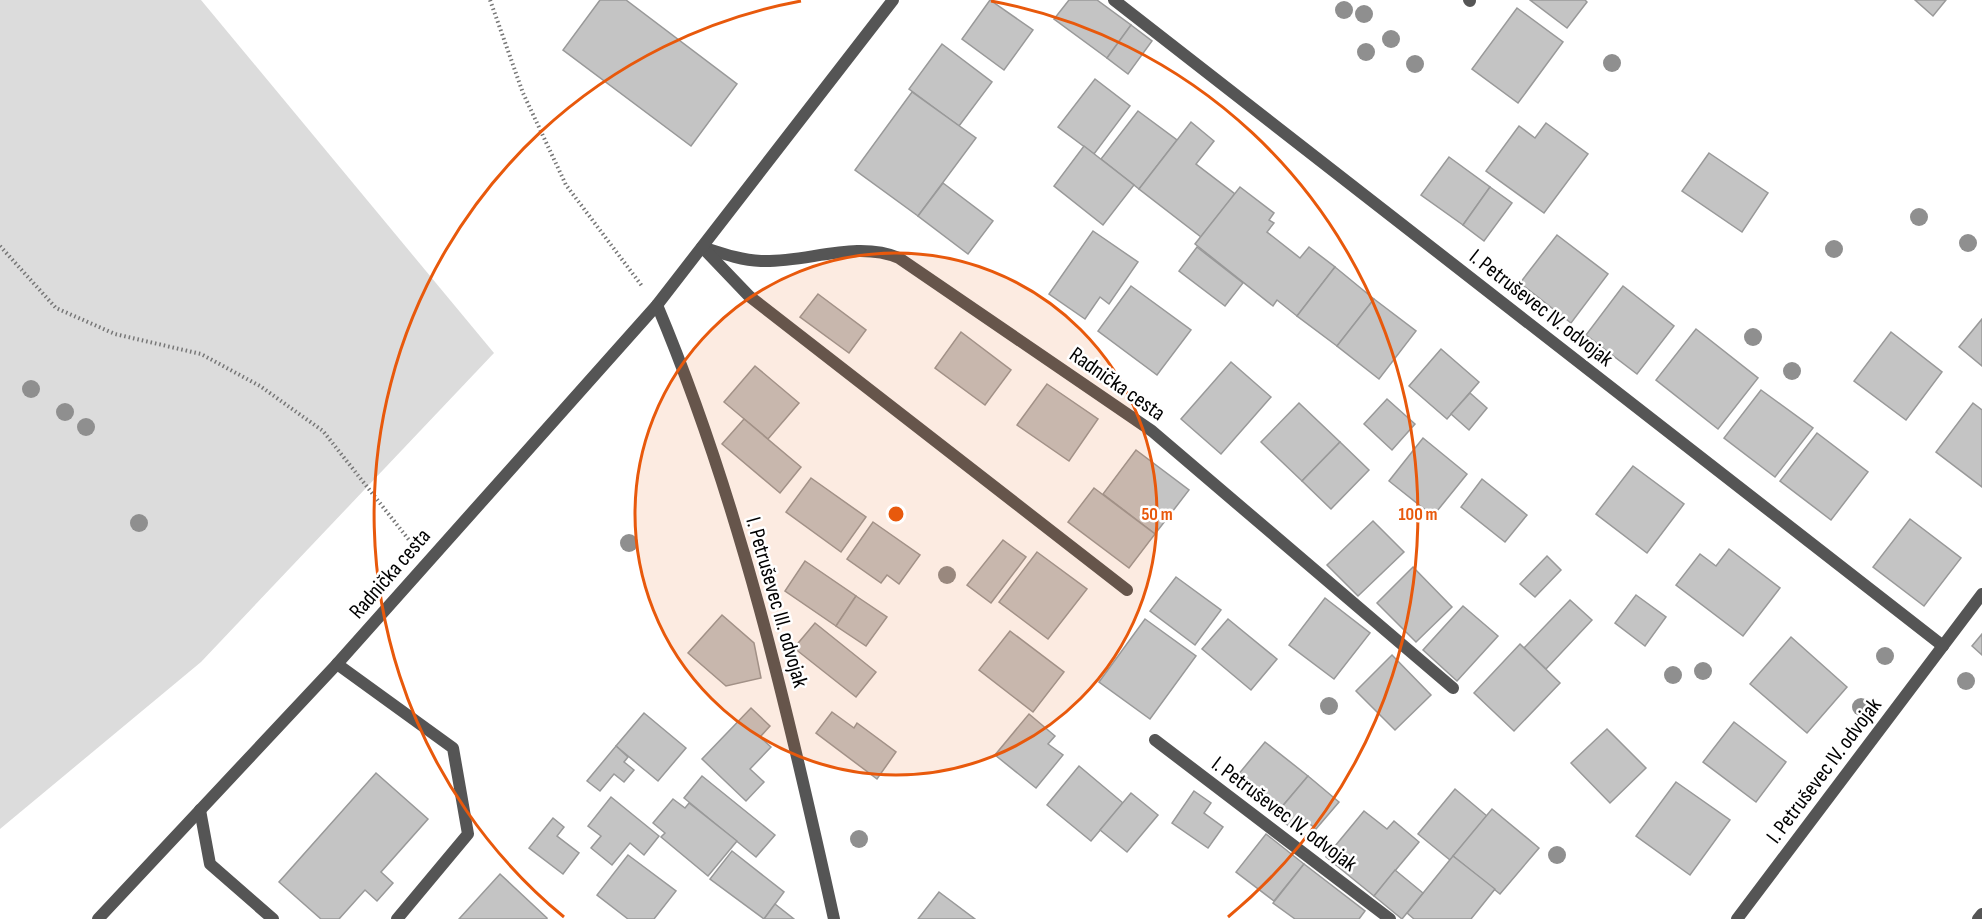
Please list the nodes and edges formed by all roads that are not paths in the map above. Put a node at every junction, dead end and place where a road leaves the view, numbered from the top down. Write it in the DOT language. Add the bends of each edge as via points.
graph roads {
  1 [pos="893,0"];
  2 [pos="1114,0"];
  3 [pos="702,247"];
  4 [pos="657,305"];
  5 [pos="1127,590"];
  6 [pos="1982,594"];
  7 [pos="1943,646"];
  8 [pos="337,664"];
  9 [pos="1453,688"];
  10 [pos="1155,740"];
  11 [pos="200,810"];
  12 [pos="1982,914"];
  13 [pos="98,919"];
  14 [pos="273,919"];
  15 [pos="397,919"];
  16 [pos="834,919"];
  17 [pos="1390,919"];
  18 [pos="1737,919"];
  19 [pos="1978,919"];
  1 -- 3 [label="street, Radnička cesta"];
  2 -- 7 [label="street, I. Petruševec IV. odvojak"];
  3 -- 4 [label="street, Radnička cesta"];
  3 -- 5 [label="street" via="749,296"];
  3 -- 9 [label="street, Radnička cesta" via="761,261 862,251 884,252 899,258 1152,431"];
  4 -- 8 [label="street, Radnička cesta"];
  4 -- 16 [label="street, I. Petruševec III. odvojak" via="700,412 783,692"];
  6 -- 7 [label="street, I. Petruševec IV. odvojak"];
  7 -- 18 [label="street, I. Petruševec IV. odvojak"];
  8 -- 11 [label="street, Radnička cesta"];
  8 -- 15 [label="street" via="453,748 468,834"];
  10 -- 17 [label="street, I. Petruševec IV. odvojak"];
  11 -- 13 [label="street, Radnička cesta"];
  11 -- 14 [label="street" via="210,864"];
  12 -- 19 [label="street"];
}
